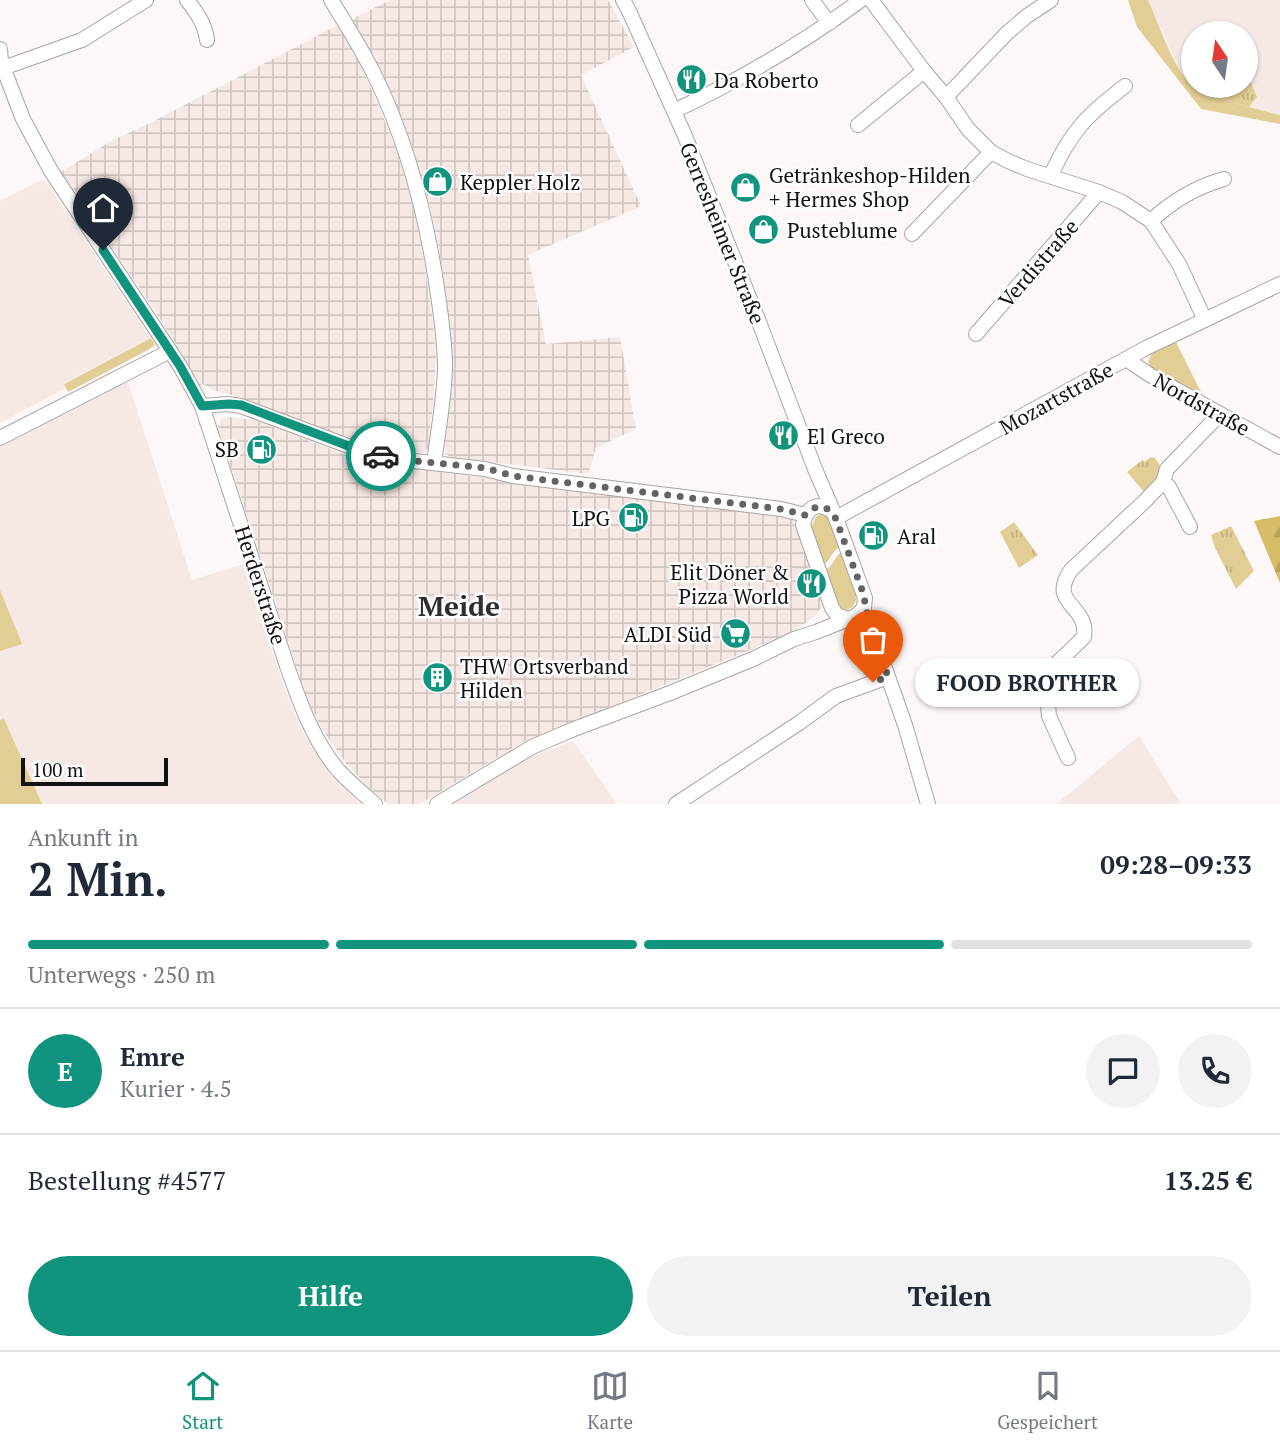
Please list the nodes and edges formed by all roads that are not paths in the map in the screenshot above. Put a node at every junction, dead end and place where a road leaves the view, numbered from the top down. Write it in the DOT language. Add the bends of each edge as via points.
graph roads {
  1 [pos="146,0"];
  2 [pos="187,0"];
  3 [pos="331,0"];
  4 [pos="622,0"];
  5 [pos="812,0"];
  6 [pos="861,0"];
  7 [pos="871,0"];
  8 [pos="1051,0"];
  9 [pos="829,23"];
  10 [pos="207,40"];
  11 [pos="0,49"];
  12 [pos="1,64"];
  13 [pos="924,71"];
  14 [pos="1125,86"];
  15 [pos="946,97"];
  16 [pos="674,111"];
  17 [pos="858,125"];
  18 [pos="991,152"];
  19 [pos="1051,175"];
  20 [pos="1224,180"];
  21 [pos="1099,192"];
  22 [pos="1151,221"];
  23 [pos="912,234"];
  24 [pos="1280,284"];
  25 [pos="1205,320"];
  26 [pos="976,334"];
  27 [pos="170,351"];
  28 [pos="1126,359"];
  29 [pos="202,406"];
  30 [pos="1220,414"];
  31 [pos="0,438"];
  32 [pos="1280,447"];
  33 [pos="434,463"];
  34 [pos="815,469"];
  35 [pos="1163,482"];
  36 [pos="810,511"];
  37 [pos="834,515"];
  38 [pos="1190,527"];
  39 [pos="832,608"];
  40 [pos="856,614"];
  41 [pos="794,639"];
  42 [pos="886,673"];
  43 [pos="1068,758"];
  44 [pos="375,804"];
  45 [pos="437,804"];
  46 [pos="676,804"];
  47 [pos="928,804"];
  1 -- 12 [label="street" via="82,40"];
  2 -- 10 [label="street" via="206,28"];
  3 -- 33 [label="street" via="388,107 428,234 444,339"];
  4 -- 16 [label="street, Gerresheimer Straße"];
  5 -- 9 [label="street"];
  6 -- 9 [label="street"];
  7 -- 13 [label="street"];
  8 -- 15 [label="street" via="1007,33"];
  9 -- 16 [label="street" via="745,75"];
  11 -- 12 [label="street, Herderstraße"];
  12 -- 27 [label="street, Herderstraße" via="51,171"];
  13 -- 15 [label="street"];
  13 -- 17 [label="street"];
  14 -- 19 [label="street" via="1086,118"];
  15 -- 18 [label="street"];
  16 -- 34 [label="street, Gerresheimer Straße"];
  18 -- 19 [label="street"];
  18 -- 23 [label="street"];
  19 -- 21 [label="street"];
  20 -- 22 [label="street" via="1178,198"];
  21 -- 22 [label="street"];
  21 -- 26 [label="street, Verdistraße"];
  22 -- 25 [label="street" via="1179,264"];
  24 -- 25 [label="street, Mozartstraße"];
  25 -- 28 [label="street, Mozartstraße"];
  27 -- 29 [label="street, Herderstraße"];
  27 -- 31 [label="street"];
  28 -- 30 [label="street, Nordstraße"];
  28 -- 37 [label="street, Mozartstraße"];
  29 -- 33 [label="street" via="241,405 387,458"];
  29 -- 44 [label="street, Herderstraße" via="301,706 339,771"];
  30 -- 32 [label="street, Nordstraße"];
  30 -- 35 [label="street" via="1167,469"];
  33 -- 36 [label="street"];
  34 -- 36 [label="street, Gerresheimer Straße"];
  34 -- 37 [label="street, Gerresheimer Straße"];
  35 -- 38 [label="street"];
  35 -- 43 [label="street" via="1063,581 1067,600 1082,618 1084,637 1048,673 1045,683 1048,716"];
  36 -- 37 [label="street" via="821,506"];
  36 -- 39 [label="street, Gerresheimer Straße" via="803,525"];
  37 -- 40 [label="street, Gerresheimer Straße" via="865,598"];
  39 -- 40 [label="street" via="837,615"];
  39 -- 41 [label="street"];
  40 -- 41 [label="street"];
  40 -- 42 [label="street, Gerresheimer Straße" via="873,622"];
  41 -- 45 [label="street" via="532,747"];
  42 -- 46 [label="street" via="836,696"];
  42 -- 47 [label="street, Gerresheimer Straße"];
}
